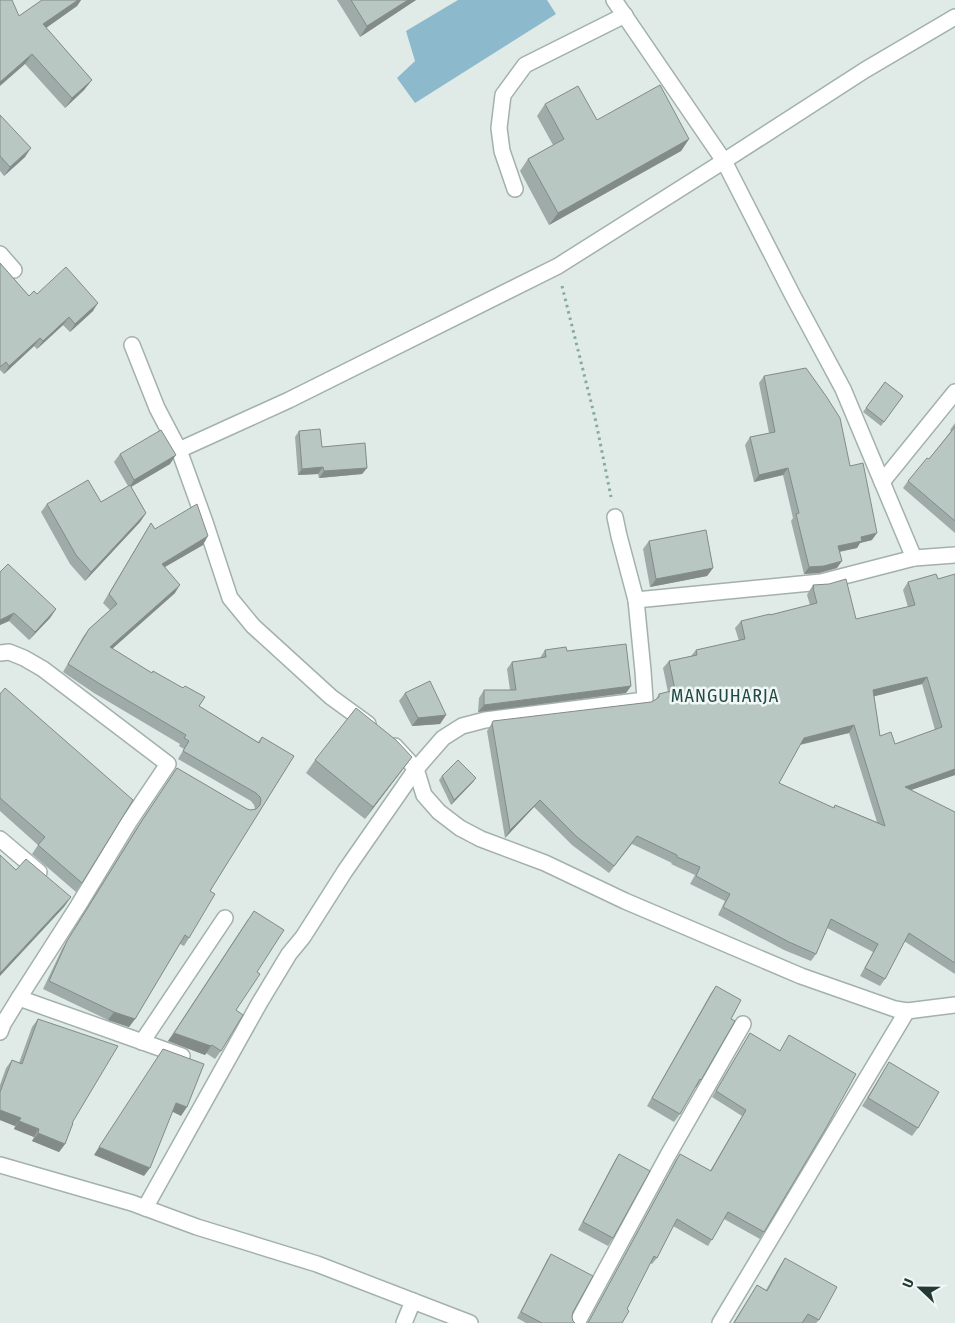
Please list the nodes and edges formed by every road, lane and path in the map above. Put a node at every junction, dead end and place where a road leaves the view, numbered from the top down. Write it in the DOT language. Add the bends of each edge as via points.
graph roads {
  1 [pos="614,0"];
  2 [pos="625,15"];
  3 [pos="955,17"];
  4 [pos="724,161"];
  5 [pos="515,189"];
  6 [pos="0,254"];
  7 [pos="558,266"];
  8 [pos="14,270"];
  9 [pos="132,345"];
  10 [pos="955,392"];
  11 [pos="179,450"];
  12 [pos="882,482"];
  13 [pos="615,517"];
  14 [pos="955,555"];
  15 [pos="914,558"];
  16 [pos="636,600"];
  17 [pos="0,653"];
  18 [pos="168,764"];
  19 [pos="416,769"];
  20 [pos="184,773"];
  21 [pos="0,839"];
  22 [pos="48,880"];
  23 [pos="225,918"];
  24 [pos="19,998"];
  25 [pos="955,1005"];
  26 [pos="907,1012"];
  27 [pos="743,1024"];
  28 [pos="1,1026"];
  29 [pos="142,1042"];
  30 [pos="193,1060"];
  31 [pos="0,1165"];
  32 [pos="145,1208"];
  33 [pos="413,1301"];
  34 [pos="404,1323"];
  35 [pos="470,1323"];
  36 [pos="577,1323"];
  37 [pos="720,1323"];
  1 -- 2 [label="street"];
  2 -- 4 [label="street"];
  2 -- 5 [label="street" via="525,65 503,95 499,128 502,152"];
  3 -- 4 [label="street" via="865,70"];
  4 -- 7 [label="street"];
  4 -- 12 [label="street" via="843,389"];
  6 -- 8 [label="street"];
  7 -- 11 [label="street" via="288,400"];
  7 -- 13 [label="path" via="596,422"];
  9 -- 11 [label="street" via="157,408"];
  10 -- 12 [label="street"];
  11 -- 19 [label="street" via="230,598 253,626 324,690 384,736"];
  12 -- 15 [label="street"];
  13 -- 16 [label="street"];
  14 -- 15 [label="street"];
  15 -- 16 [label="street" via="821,582"];
  16 -- 19 [label="street" via="645,700 485,720 462,726 443,738"];
  17 -- 18 [label="street" via="8,652 43,669"];
  18 -- 20 [label="street"];
  18 -- 24 [label="street" via="74,903"];
  19 -- 26 [label="street" via="424,795 439,812 480,839 545,863 801,976"];
  19 -- 32 [label="street" via="289,954"];
  21 -- 22 [label="street"];
  23 -- 29 [label="street"];
  24 -- 28 [label="street"];
  24 -- 29 [label="street"];
  25 -- 26 [label="street"];
  26 -- 37 [label="street"];
  27 -- 36 [label="street"];
  29 -- 30 [label="street"];
  31 -- 32 [label="street"];
  32 -- 33 [label="street" via="317,1264"];
  33 -- 34 [label="street"];
  33 -- 35 [label="street"];
}
